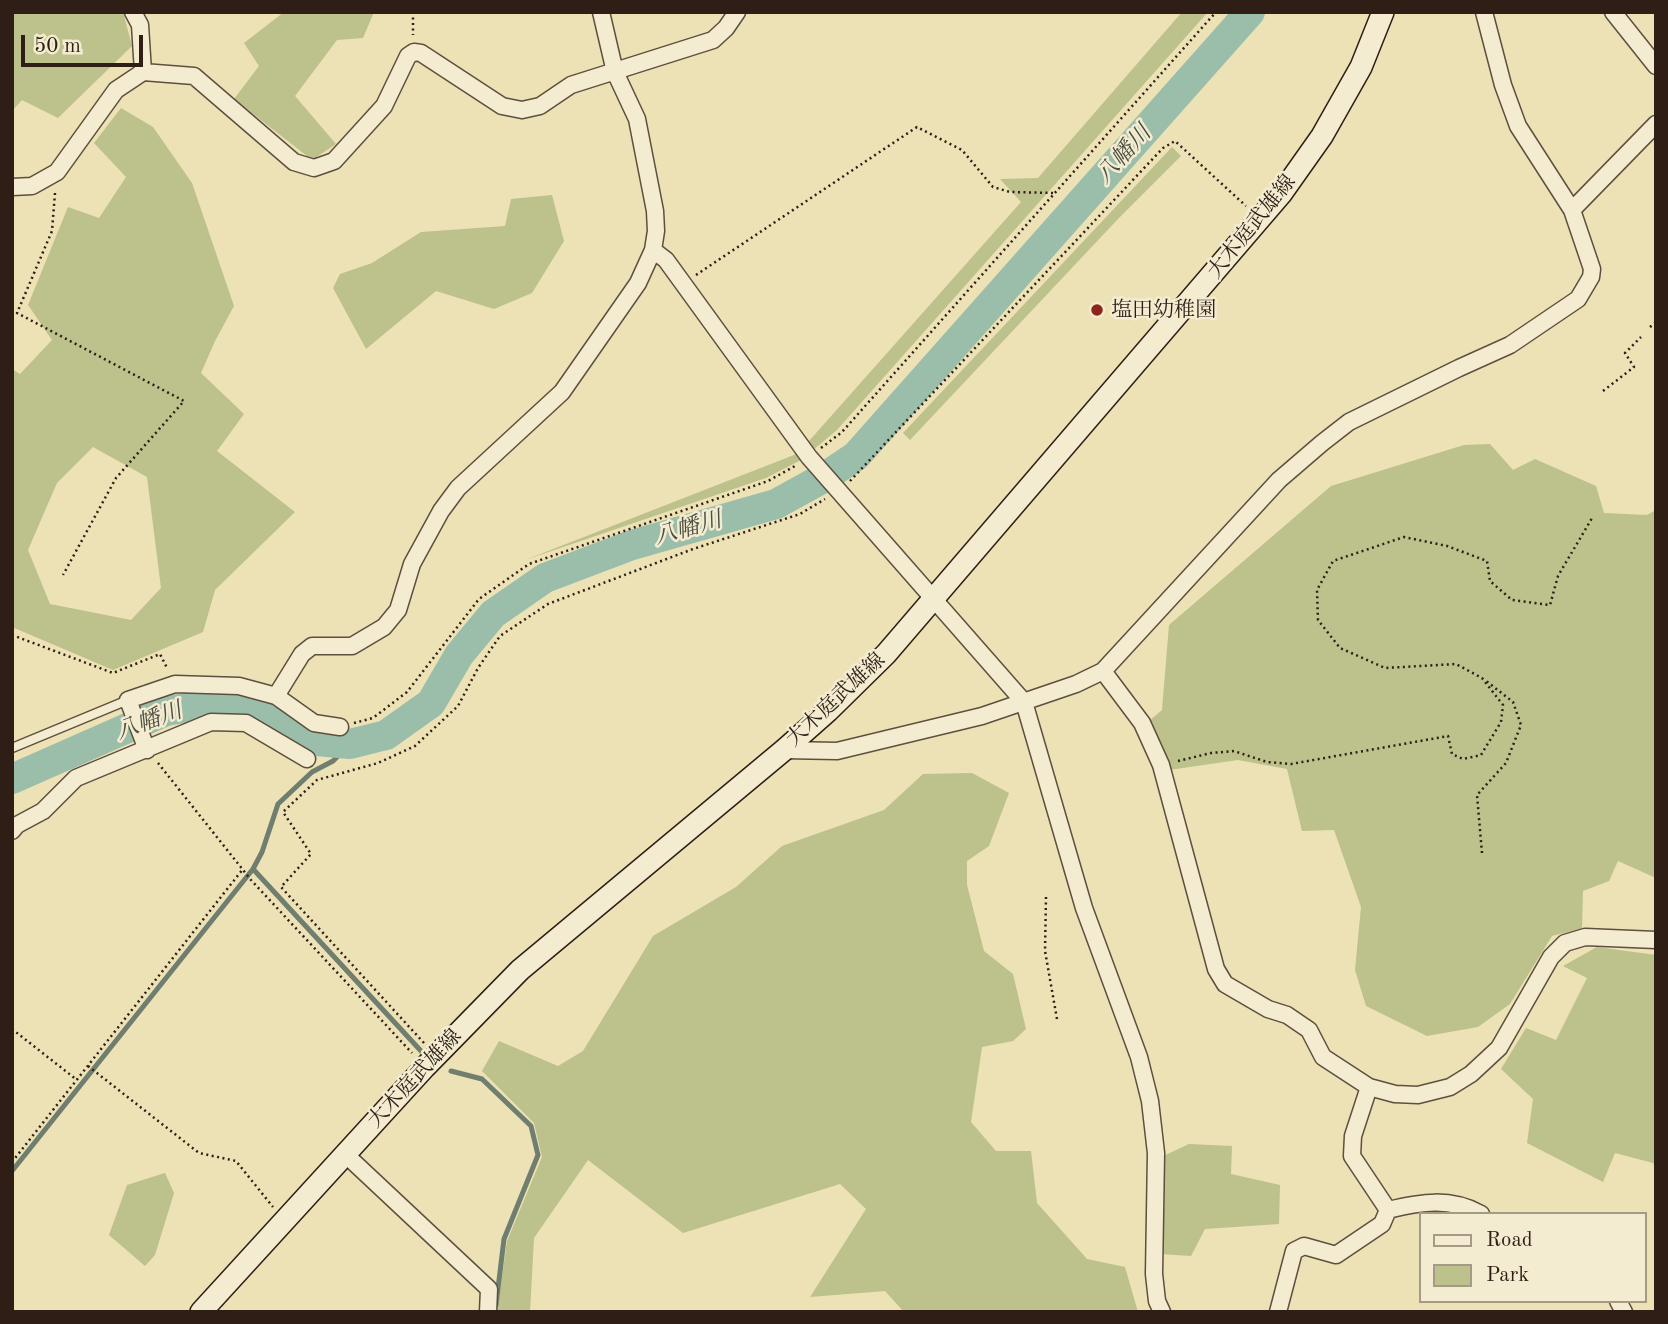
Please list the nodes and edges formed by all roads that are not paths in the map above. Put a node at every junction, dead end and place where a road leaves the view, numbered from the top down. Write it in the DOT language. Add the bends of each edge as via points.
graph roads {
  1 [pos="133,12"];
  2 [pos="601,12"];
  3 [pos="737,12"];
  4 [pos="1383,12"];
  5 [pos="1484,12"];
  6 [pos="1613,12"];
  7 [pos="1656,66"];
  8 [pos="143,72"];
  9 [pos="615,72"];
  10 [pos="1656,124"];
  11 [pos="12,187"];
  12 [pos="1572,209"];
  13 [pos="653,250"];
  14 [pos="932,599"];
  15 [pos="1103,671"];
  16 [pos="276,696"];
  17 [pos="128,700"];
  18 [pos="1024,702"];
  19 [pos="340,727"];
  20 [pos="12,748"];
  21 [pos="147,750"];
  22 [pos="784,750"];
  23 [pos="307,759"];
  24 [pos="14,827"];
  25 [pos="1656,940"];
  26 [pos="1369,1087"];
  27 [pos="345,1154"];
  28 [pos="1388,1210"];
  29 [pos="1478,1212"];
  30 [pos="201,1312"];
  31 [pos="488,1312"];
  32 [pos="1162,1312"];
  33 [pos="1278,1312"];
  1 -- 8 [label="street" via="140,25"];
  2 -- 9 [label="street"];
  3 -- 9 [label="street" via="713,40"];
  4 -- 14 [label="main road, 大木庭武雄線" via="1360,67 1322,136 1281,194"];
  5 -- 12 [label="street" via="1518,127"];
  6 -- 7 [label="street"];
  8 -- 9 [label="street" via="194,76 294,162 314,168 334,161 384,106 414,52 502,106 522,110 540,106 571,85"];
  8 -- 11 [label="street" via="117,90 58,172 32,186"];
  9 -- 13 [label="street" via="637,119 655,211"];
  10 -- 12 [label="street"];
  12 -- 15 [label="street" via="1592,269 1578,299 1510,345 1349,422 1279,481"];
  13 -- 14 [label="street" via="666,260 809,457"];
  13 -- 16 [label="street" via="638,284 562,393 458,488 441,511 412,564 391,619 352,646 312,646"];
  14 -- 18 [label="street"];
  14 -- 22 [label="main road, 大木庭武雄線" via="886,654"];
  15 -- 18 [label="street"];
  15 -- 26 [label="street" via="1142,723 1161,765 1216,969 1225,984 1308,1030 1323,1057"];
  16 -- 17 [label="street" via="239,686 175,684"];
  16 -- 19 [label="street" via="313,723"];
  17 -- 20 [label="lane"];
  17 -- 21 [label="street"];
  18 -- 22 [label="street" via="837,751"];
  18 -- 32 [label="street" via="1084,908 1139,1057 1150,1101 1156,1153 1154,1274"];
  21 -- 23 [label="street" via="211,722 246,723"];
  21 -- 24 [label="street" via="76,778 43,811"];
  22 -- 27 [label="main road, 大木庭武雄線" via="520,970"];
  25 -- 26 [label="street" via="1585,937 1565,943 1551,957 1499,1048 1471,1074 1450,1087 1418,1095"];
  26 -- 28 [label="street" via="1353,1136 1352,1156"];
  27 -- 30 [label="main road, 大木庭武雄線"];
  27 -- 31 [label="street" via="489,1289"];
  28 -- 29 [label="street" via="1421,1202 1448,1203"];
  28 -- 33 [label="street" via="1382,1224 1336,1255 1304,1246 1294,1251"];
}
